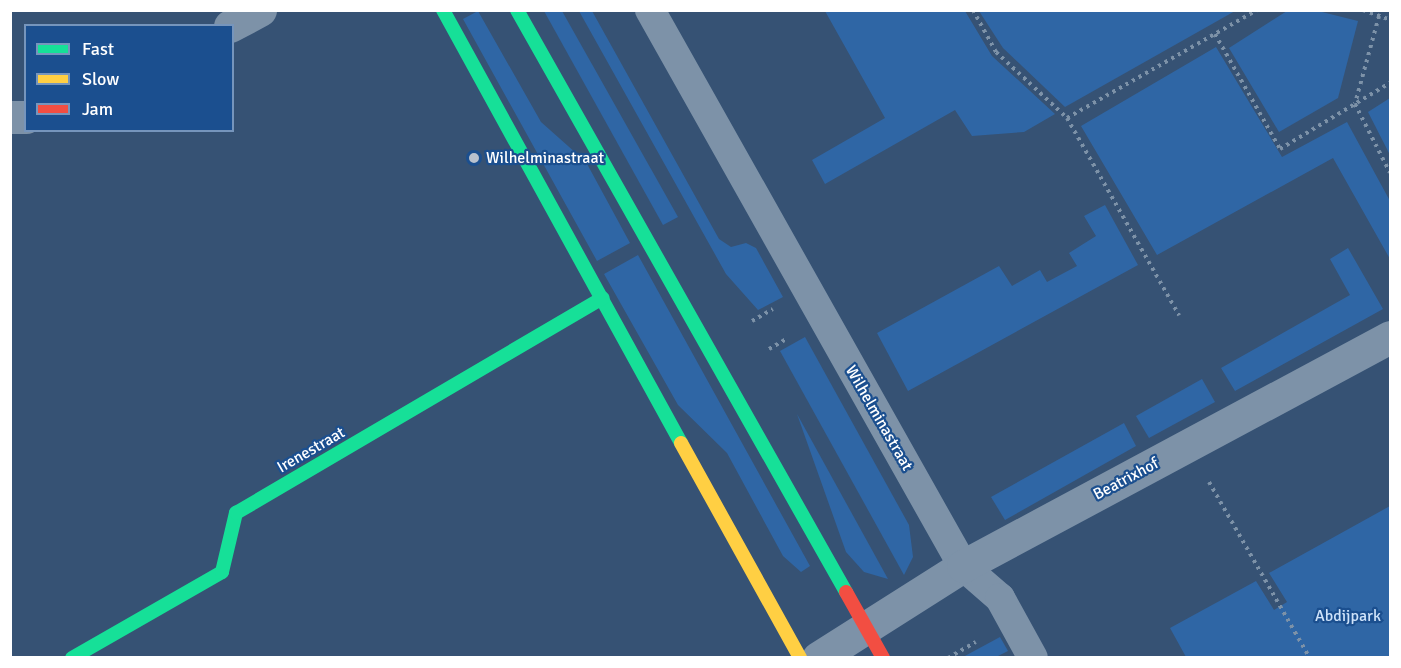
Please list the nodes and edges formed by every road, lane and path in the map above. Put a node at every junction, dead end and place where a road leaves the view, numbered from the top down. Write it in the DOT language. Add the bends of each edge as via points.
graph roads {
  1 [pos="260,10"];
  2 [pos="443,10"];
  3 [pos="517,10"];
  4 [pos="650,10"];
  5 [pos="973,10"];
  6 [pos="1257,10"];
  7 [pos="1363,10"];
  8 [pos="1379,16"];
  9 [pos="1390,20"];
  10 [pos="234,24"];
  11 [pos="1215,34"];
  12 [pos="1390,83"];
  13 [pos="1355,104"];
  14 [pos="1067,118"];
  15 [pos="1390,173"];
  16 [pos="603,298"];
  17 [pos="1179,315"];
  18 [pos="1390,337"];
  19 [pos="1188,446"];
  20 [pos="963,566"];
  21 [pos="866,627"];
  22 [pos="72,657"];
  23 [pos="800,657"];
  24 [pos="818,657"];
  25 [pos="883,657"];
  26 [pos="1033,657"];
  27 [pos="1310,657"];
  1 -- 10 [label="street"];
  2 -- 16 [label="street"];
  3 -- 21 [label="street"];
  4 -- 20 [label="lane, Wilhelminastraat"];
  5 -- 14 [label="path" via="996,52"];
  6 -- 11 [label="path"];
  7 -- 8 [label="path"];
  8 -- 9 [label="path"];
  8 -- 13 [label="path"];
  11 -- 13 [label="path" via="1280,149"];
  11 -- 14 [label="path"];
  12 -- 13 [label="path"];
  13 -- 15 [label="path"];
  14 -- 17 [label="path"];
  16 -- 22 [label="street, Irenestraat" via="236,513 222,572"];
  16 -- 23 [label="street"];
  18 -- 19 [label="street, Beatrixhof"];
  19 -- 20 [label="street, Beatrixhof"];
  19 -- 27 [label="path"];
  20 -- 21 [label="street, Beatrixhof"];
  20 -- 26 [label="lane, Wilhelminastraat" via="1000,598"];
  21 -- 24 [label="street, Beatrixhof"];
  21 -- 25 [label="street"];
}
